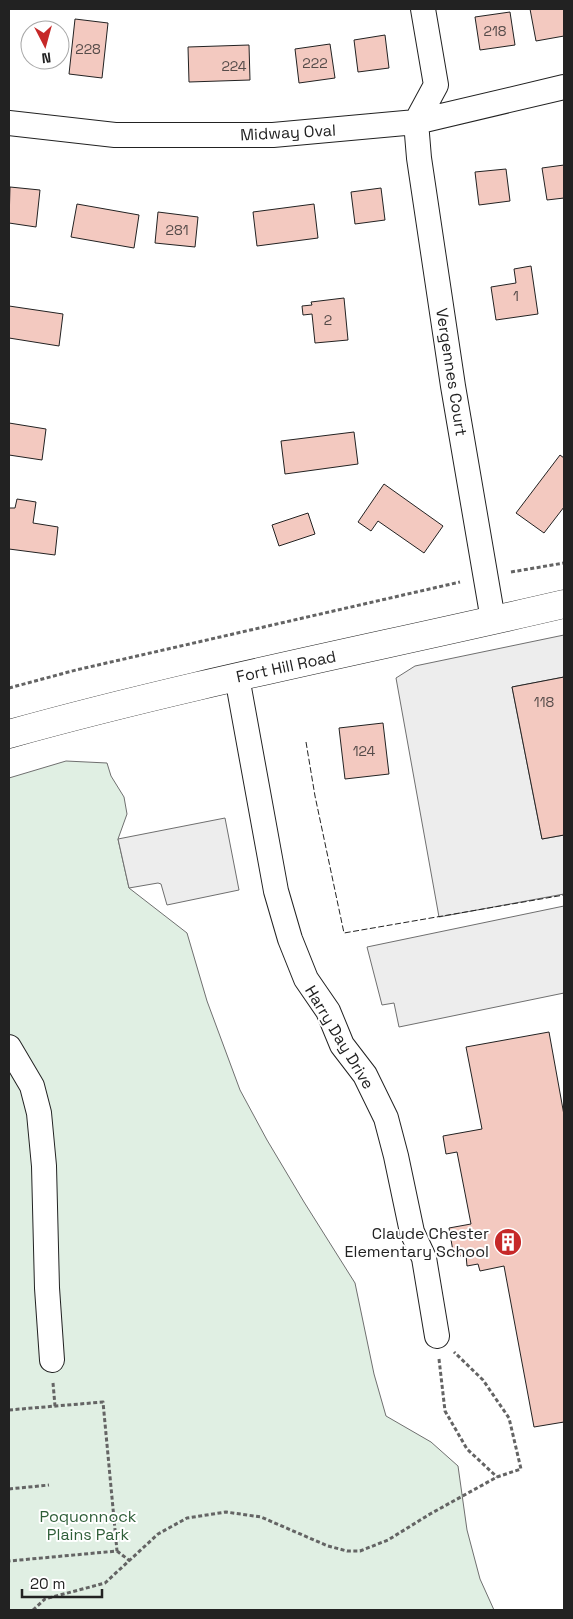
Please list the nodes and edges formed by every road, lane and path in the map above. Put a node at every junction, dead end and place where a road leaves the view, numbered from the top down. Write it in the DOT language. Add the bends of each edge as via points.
graph roads {
  1 [pos="423,9"];
  2 [pos="564,86"];
  3 [pos="416,122"];
  4 [pos="9,123"];
  5 [pos="564,563"];
  6 [pos="516,570"];
  7 [pos="459,582"];
  8 [pos="564,604"];
  9 [pos="493,620"];
  10 [pos="237,677"];
  11 [pos="9,688"];
  12 [pos="9,734"];
  13 [pos="9,1047"];
  14 [pos="437,1336"];
  15 [pos="52,1360"];
  16 [pos="9,1410"];
  17 [pos="497,1478"];
  18 [pos="50,1484"];
  19 [pos="9,1488"];
  20 [pos="117,1551"];
  21 [pos="9,1561"];
  22 [pos="130,1561"];
  23 [pos="34,1610"];
  1 -- 3 [label="street" via="436,85"];
  2 -- 3 [label="street, Midway Oval"];
  3 -- 4 [label="street, Midway Oval" via="272,135 116,134"];
  3 -- 9 [label="street, Vergennes Court" via="453,386"];
  5 -- 6 [label="path"];
  7 -- 11 [label="path"];
  8 -- 9 [label="main road, Fort Hill Road"];
  9 -- 10 [label="main road, Fort Hill Road"];
  10 -- 12 [label="main road, Fort Hill Road"];
  10 -- 14 [label="street, Harry Day Drive" via="267,848 284,920 306,980 328,1011 342,1045 365,1075 386,1118 412,1232 424,1258"];
  13 -- 15 [label="street" via="32,1086 39,1113"];
  14 -- 17 [label="path" via="445,1410 467,1449"];
  14 -- 17 [label="path" via="483,1380 508,1418 520,1469"];
  16 -- 20 [label="path" via="103,1402"];
  17 -- 22 [label="path" via="388,1540 360,1550 347,1551 328,1546 261,1516 226,1512 186,1518 158,1534"];
  18 -- 19 [label="path"];
  20 -- 21 [label="path"];
  20 -- 22 [label="path"];
  22 -- 23 [label="path" via="105,1584 45,1599"];
}
